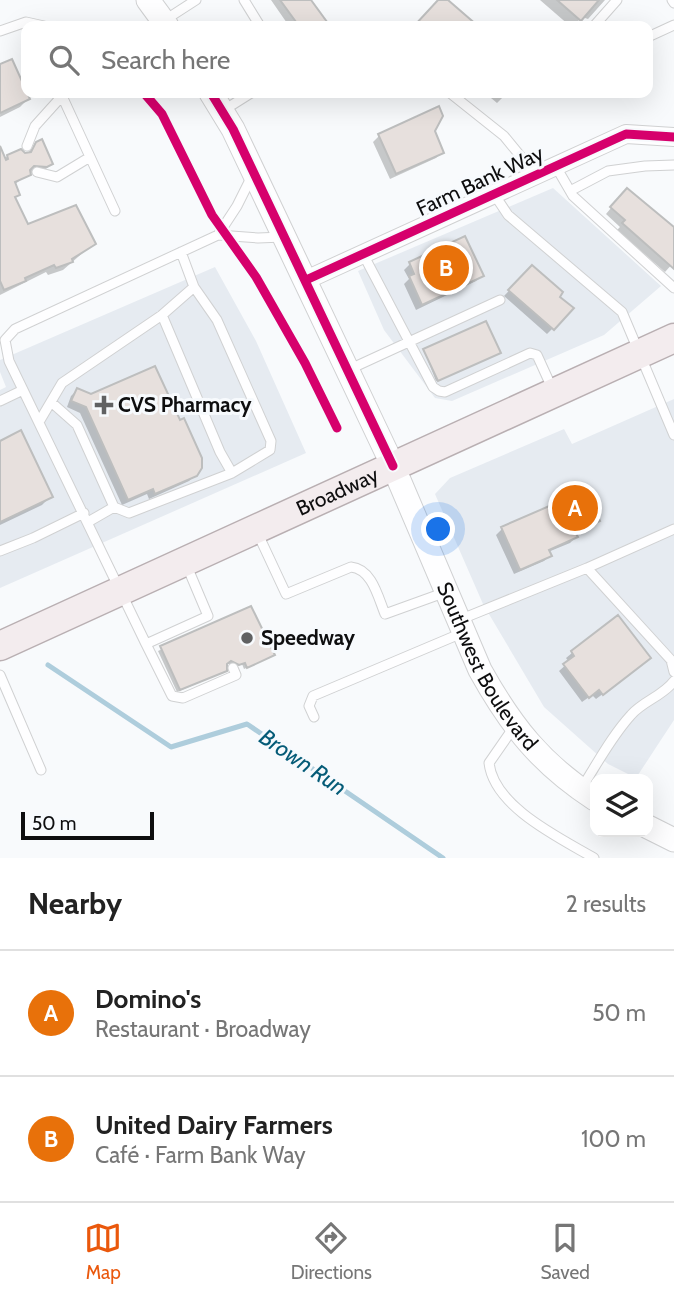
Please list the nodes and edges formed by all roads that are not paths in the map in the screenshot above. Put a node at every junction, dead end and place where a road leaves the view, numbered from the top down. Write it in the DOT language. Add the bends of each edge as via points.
graph roads {
  1 [pos="148,0"];
  2 [pos="196,0"];
  3 [pos="244,0"];
  4 [pos="617,0"];
  5 [pos="160,21"];
  6 [pos="167,21"];
  7 [pos="257,21"];
  8 [pos="598,21"];
  9 [pos="21,24"];
  10 [pos="674,26"];
  11 [pos="0,31"];
  12 [pos="653,35"];
  13 [pos="60,98"];
  14 [pos="66,98"];
  15 [pos="456,98"];
  16 [pos="217,102"];
  17 [pos="674,137"];
  18 [pos="27,146"];
  19 [pos="90,157"];
  20 [pos="555,165"];
  21 [pos="674,165"];
  22 [pos="37,172"];
  23 [pos="254,172"];
  24 [pos="536,175"];
  25 [pos="570,191"];
  26 [pos="494,194"];
  27 [pos="115,211"];
  28 [pos="218,235"];
  29 [pos="285,237"];
  30 [pos="181,253"];
  31 [pos="363,254"];
  32 [pos="306,280"];
  33 [pos="194,287"];
  34 [pos="674,288"];
  35 [pos="500,300"];
  36 [pos="162,315"];
  37 [pos="0,332"];
  38 [pos="11,334"];
  39 [pos="674,338"];
  40 [pos="409,341"];
  41 [pos="638,355"];
  42 [pos="348,370"];
  43 [pos="23,390"];
  44 [pos="554,393"];
  45 [pos="0,401"];
  46 [pos="51,402"];
  47 [pos="39,422"];
  48 [pos="674,435"];
  49 [pos="393,466"];
  50 [pos="232,473"];
  51 [pos="114,507"];
  52 [pos="84,513"];
  53 [pos="88,522"];
  54 [pos="674,529"];
  55 [pos="256,530"];
  56 [pos="0,551"];
  57 [pos="185,562"];
  58 [pos="587,568"];
  59 [pos="121,591"];
  60 [pos="447,592"];
  61 [pos="461,626"];
  62 [pos="146,644"];
  63 [pos="0,646"];
  64 [pos="233,668"];
  65 [pos="674,672"];
  66 [pos="0,675"];
  67 [pos="674,681"];
  68 [pos="314,716"];
  69 [pos="514,727"];
  70 [pos="41,770"];
  71 [pos="588,794"];
  72 [pos="653,829"];
  73 [pos="674,839"];
  74 [pos="594,858"];
  1 -- 5 [label="street"];
  2 -- 6 [label="lane"];
  3 -- 7 [label="lane"];
  4 -- 8 [label="lane"];
  9 -- 11 [label="lane"];
  10 -- 12 [label="lane"];
  13 -- 18 [label="lane" via="35,126"];
  14 -- 19 [label="lane"];
  15 -- 24 [label="lane" via="504,136"];
  16 -- 23 [label="street, Southwest Boulevard"];
  17 -- 20 [label="street, Farm Bank Way" via="626,134"];
  19 -- 22 [label="lane" via="57,177"];
  19 -- 27 [label="lane"];
  20 -- 24 [label="street, Farm Bank Way"];
  20 -- 25 [label="lane"];
  21 -- 25 [label="lane" via="608,171"];
  23 -- 28 [label="lane"];
  23 -- 29 [label="street, Southwest Boulevard"];
  24 -- 26 [label="street, Farm Bank Way"];
  25 -- 34 [label="lane"];
  26 -- 31 [label="street, Farm Bank Way"];
  26 -- 41 [label="lane" via="508,215 622,312"];
  28 -- 29 [label="lane"];
  28 -- 30 [label="lane"];
  29 -- 32 [label="street, Southwest Boulevard"];
  30 -- 33 [label="lane"];
  30 -- 38 [label="lane"];
  31 -- 32 [label="street, Farm Bank Way"];
  31 -- 40 [label="lane"];
  32 -- 42 [label="street, Southwest Boulevard"];
  33 -- 36 [label="lane"];
  33 -- 50 [label="lane" via="217,320 271,441 270,450"];
  35 -- 40 [label="lane"];
  36 -- 46 [label="lane" via="62,383"];
  36 -- 50 [label="lane"];
  37 -- 38 [label="lane"];
  38 -- 43 [label="lane" via="5,340 9,361"];
  39 -- 41 [label="main road, Broadway"];
  40 -- 42 [label="lane"];
  40 -- 44 [label="lane" via="439,391 446,392 530,353 537,355"];
  41 -- 44 [label="main road, Broadway"];
  41 -- 48 [label="lane"];
  42 -- 49 [label="street, Southwest Boulevard"];
  43 -- 45 [label="lane"];
  43 -- 47 [label="lane"];
  44 -- 49 [label="main road, Broadway"];
  46 -- 47 [label="lane"];
  46 -- 51 [label="lane" via="77,425"];
  47 -- 52 [label="lane"];
  49 -- 55 [label="main road, Broadway"];
  49 -- 60 [label="street, Southwest Boulevard"];
  50 -- 51 [label="lane" via="129,513"];
  51 -- 53 [label="lane"];
  52 -- 53 [label="lane"];
  52 -- 56 [label="lane"];
  53 -- 59 [label="lane"];
  54 -- 58 [label="lane"];
  55 -- 57 [label="main road, Broadway"];
  55 -- 60 [label="lane" via="286,594 351,567 368,575 385,614"];
  57 -- 59 [label="main road, Broadway"];
  57 -- 62 [label="lane" via="209,619"];
  58 -- 61 [label="lane"];
  58 -- 65 [label="lane" via="671,660"];
  59 -- 62 [label="lane"];
  59 -- 63 [label="main road, Broadway"];
  60 -- 61 [label="street, Southwest Boulevard"];
  61 -- 68 [label="lane" via="313,696 309,706"];
  61 -- 69 [label="street, Southwest Boulevard" via="480,670"];
  62 -- 64 [label="lane" via="172,696 183,698 236,675"];
  66 -- 70 [label="lane"];
  67 -- 71 [label="lane" via="632,713 612,740"];
  69 -- 71 [label="street, Southwest Boulevard"];
  69 -- 74 [label="lane" via="489,763 490,772 528,819"];
  72 -- 73 [label="street"];
}
